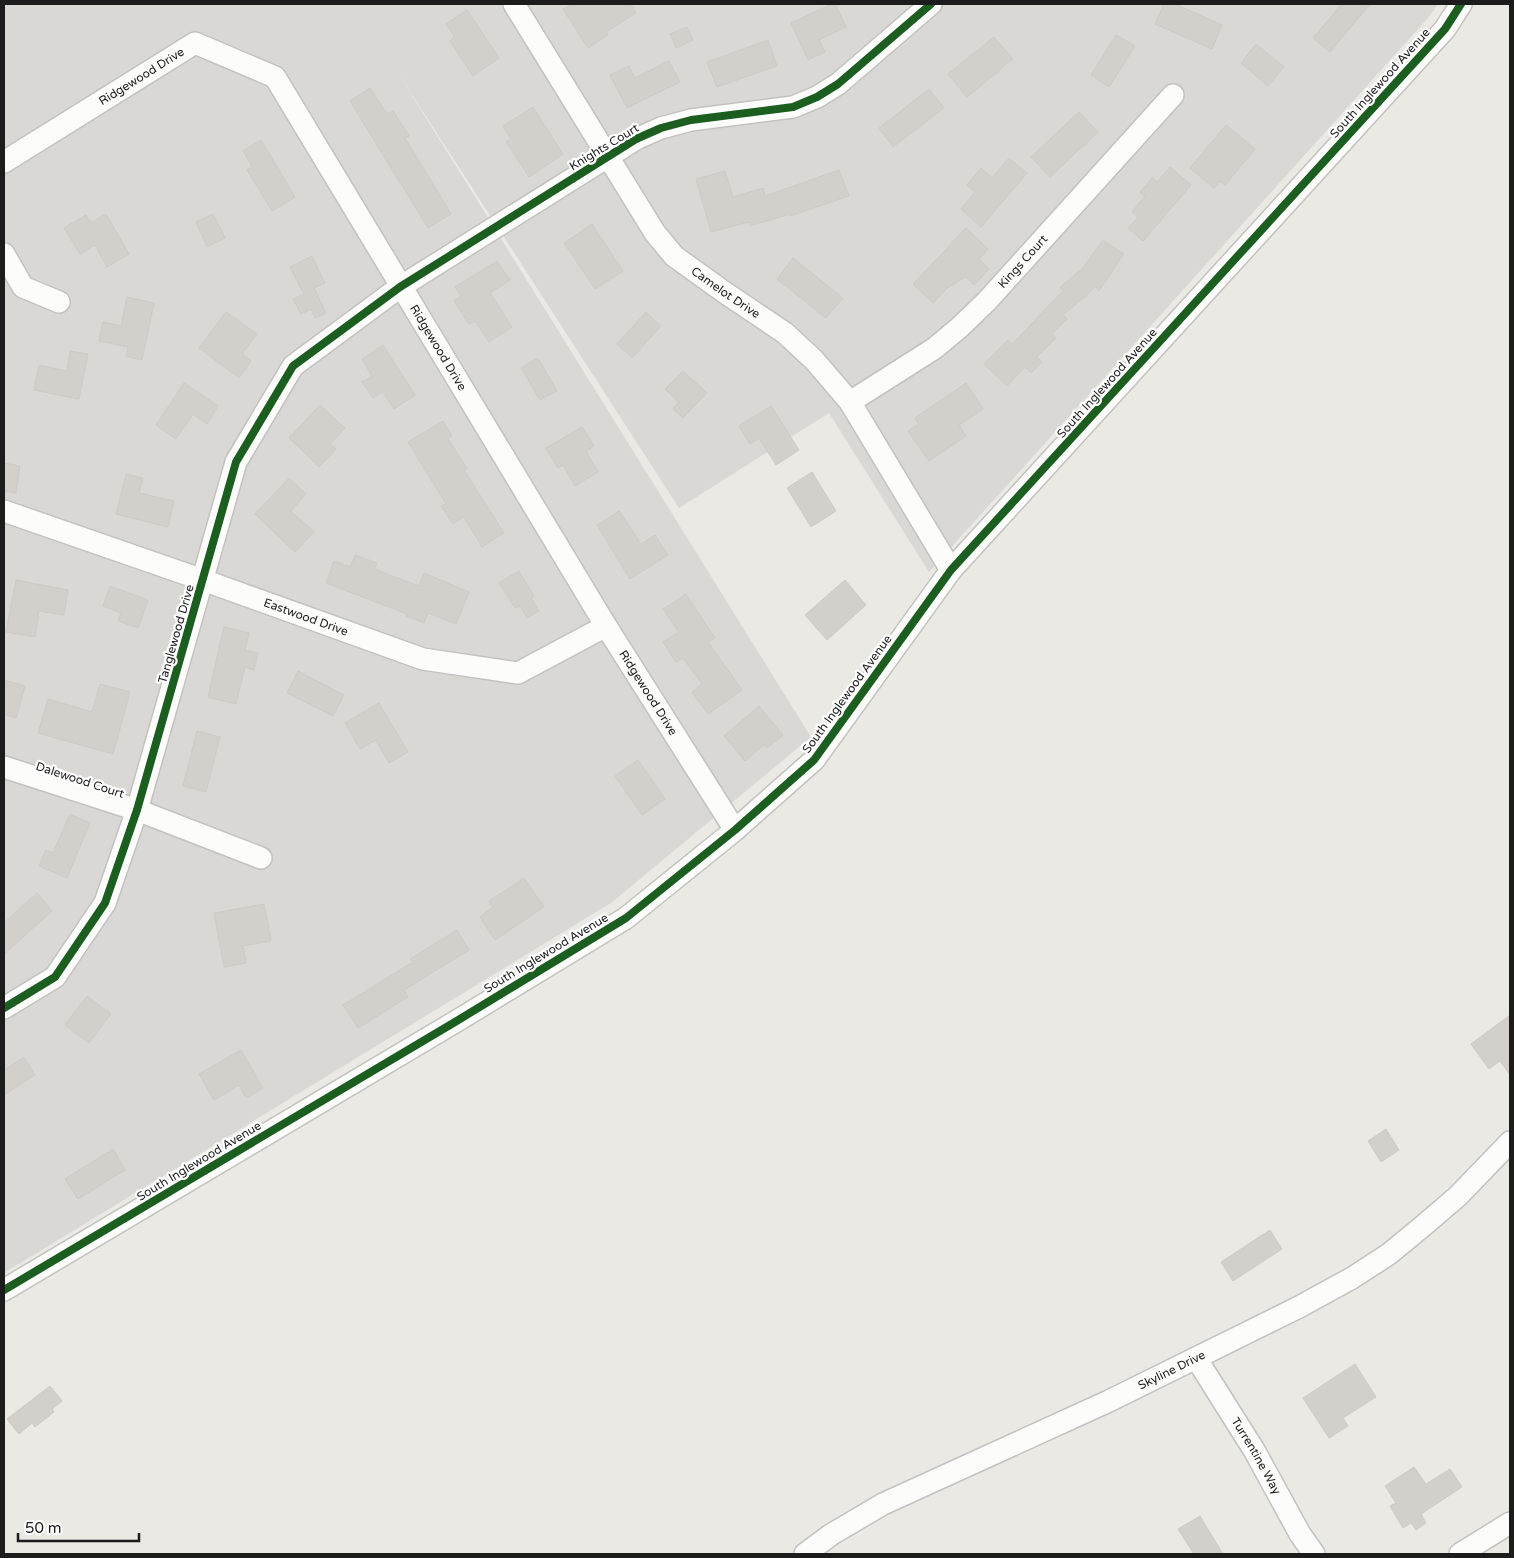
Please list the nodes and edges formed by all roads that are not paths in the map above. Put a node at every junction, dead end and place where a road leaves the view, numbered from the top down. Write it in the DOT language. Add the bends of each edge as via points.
graph roads {
  1 [pos="514,4"];
  2 [pos="931,4"];
  3 [pos="1461,4"];
  4 [pos="1172,96"];
  5 [pos="608,157"];
  6 [pos="4,162"];
  7 [pos="4,254"];
  8 [pos="400,287"];
  9 [pos="58,302"];
  10 [pos="850,402"];
  11 [pos="4,510"];
  12 [pos="951,570"];
  13 [pos="203,580"];
  14 [pos="606,626"];
  15 [pos="4,767"];
  16 [pos="137,810"];
  17 [pos="735,830"];
  18 [pos="260,858"];
  19 [pos="4,1008"];
  20 [pos="1510,1142"];
  21 [pos="4,1290"];
  22 [pos="1196,1358"];
  23 [pos="1510,1523"];
  24 [pos="805,1554"];
  25 [pos="1314,1554"];
  26 [pos="1460,1554"];
  1 -- 5 [label="street, Camelot Drive"];
  2 -- 5 [label="street, Knights Court" via="838,84 817,97 793,107 691,120 662,128 636,139"];
  3 -- 12 [label="street, South Inglewood Avenue" via="1438,37"];
  4 -- 10 [label="street, Kings Court" via="960,327 935,348"];
  5 -- 8 [label="street, Knights Court"];
  5 -- 10 [label="street, Camelot Drive" via="655,233 674,256 785,333 814,360"];
  6 -- 8 [label="street, Ridgewood Drive" via="195,43 275,77"];
  7 -- 9 [label="street" via="24,287"];
  8 -- 13 [label="street, Tanglewood Drive" via="293,366 236,462"];
  8 -- 14 [label="street, Ridgewood Drive"];
  10 -- 12 [label="street, Camelot Drive"];
  11 -- 13 [label="street, Eastwood Drive"];
  12 -- 17 [label="street, South Inglewood Avenue" via="814,760"];
  13 -- 14 [label="street, Eastwood Drive" via="423,659 518,673"];
  13 -- 16 [label="street, Tanglewood Drive"];
  14 -- 17 [label="street, Ridgewood Drive"];
  15 -- 16 [label="street, Dalewood Court"];
  16 -- 18 [label="street, Dalewood Court"];
  16 -- 19 [label="street, Tanglewood Drive" via="105,903 55,977"];
  17 -- 21 [label="street, South Inglewood Avenue" via="626,918"];
  20 -- 22 [label="street, Skyline Drive" via="1458,1196 1389,1254 1299,1307"];
  22 -- 24 [label="street, Skyline Drive" via="1109,1402 883,1504"];
  22 -- 25 [label="street, Turrentine Way"];
  23 -- 26 [label="street"];
}
